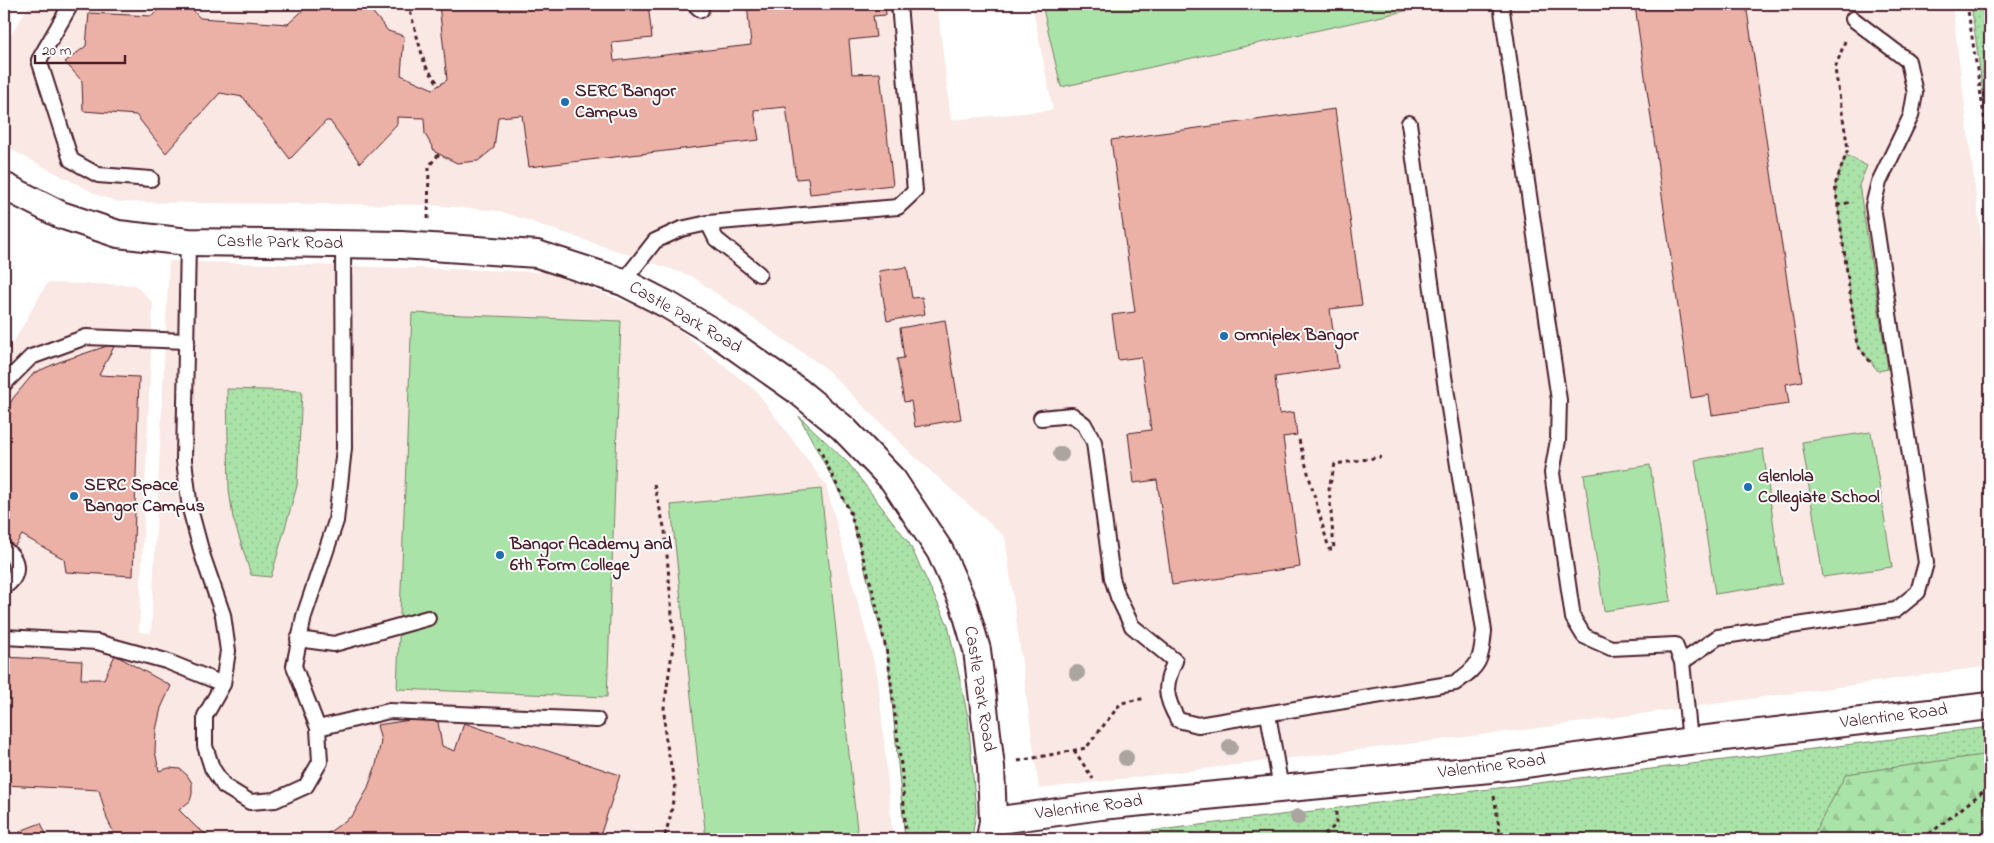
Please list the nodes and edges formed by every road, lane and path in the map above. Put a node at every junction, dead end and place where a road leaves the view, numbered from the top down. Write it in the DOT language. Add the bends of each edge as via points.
graph roads {
  1 [pos="71,4"];
  2 [pos="408,4"];
  3 [pos="899,4"];
  4 [pos="1501,4"];
  5 [pos="1967,4"];
  6 [pos="1853,19"];
  7 [pos="439,85"];
  8 [pos="1409,122"];
  9 [pos="439,154"];
  10 [pos="1990,155"];
  11 [pos="151,179"];
  12 [pos="4,186"];
  13 [pos="708,223"];
  14 [pos="188,242"];
  15 [pos="343,244"];
  16 [pos="428,247"];
  17 [pos="759,274"];
  18 [pos="623,282"];
  19 [pos="187,341"];
  20 [pos="4,384"];
  21 [pos="1042,418"];
  22 [pos="813,438"];
  23 [pos="1299,440"];
  24 [pos="1381,458"];
  25 [pos="654,484"];
  26 [pos="4,549"];
  27 [pos="4,587"];
  28 [pos="428,618"];
  29 [pos="4,637"];
  30 [pos="298,639"];
  31 [pos="1682,662"];
  32 [pos="224,684"];
  33 [pos="1168,693"];
  34 [pos="1990,706"];
  35 [pos="1268,714"];
  36 [pos="597,720"];
  37 [pos="318,728"];
  38 [pos="1690,741"];
  39 [pos="991,767"];
  40 [pos="1490,769"];
  41 [pos="1990,786"];
  42 [pos="1281,789"];
  43 [pos="991,830"];
  44 [pos="664,839"];
  45 [pos="906,839"];
  46 [pos="1501,839"];
  47 [pos="1923,839"];
  1 -- 11 [label="lane" via="39,60 71,160 98,175"];
  2 -- 7 [label="path" via="425,65"];
  3 -- 13 [label="lane" via="916,191 898,207"];
  4 -- 31 [label="lane" via="1559,400 1558,440 1552,473 1573,618 1584,636 1611,648 1675,645"];
  5 -- 10 [label="path"];
  6 -- 31 [label="lane" via="1908,61 1915,93 1911,116 1879,182 1873,206 1926,563 1918,592 1896,610 1718,637"];
  8 -- 35 [label="lane" via="1444,376 1482,609 1481,657 1472,671 1455,683"];
  9 -- 16 [label="path" via="429,166"];
  12 -- 14 [label="street, Castle Park Road" via="61,215 118,234"];
  13 -- 17 [label="lane" via="716,239"];
  13 -- 18 [label="lane" via="681,229 655,241"];
  14 -- 15 [label="street, Castle Park Road"];
  14 -- 19 [label="lane"];
  15 -- 16 [label="street, Castle Park Road"];
  15 -- 30 [label="lane" via="344,448 336,521"];
  16 -- 18 [label="street, Castle Park Road" via="537,254"];
  18 -- 39 [label="street, Castle Park Road" via="723,338 785,381 842,428 893,480 940,551 964,605 977,650"];
  19 -- 20 [label="lane" via="86,337 31,357"];
  19 -- 32 [label="lane" via="184,460 202,557 223,615 228,650"];
  21 -- 33 [label="lane" via="1072,415 1084,424 1094,442 1112,578 1132,626 1175,661 1166,680"];
  22 -- 45 [label="path" via="850,512 874,595 888,658"];
  23 -- 24 [label="path" via="1329,549 1334,549 1329,488 1334,464"];
  25 -- 44 [label="path" via="666,540 674,639 664,708 665,735 675,786"];
  26 -- 27 [label="lane" via="16,564 14,578"];
  28 -- 30 [label="lane" via="334,644"];
  29 -- 32 [label="lane" via="97,642 166,661"];
  30 -- 37 [label="lane" via="294,666"];
  31 -- 38 [label="lane"];
  32 -- 37 [label="lane" via="205,716 205,746 212,768 224,786 250,802 275,800 306,786 320,762"];
  33 -- 35 [label="lane" via="1178,720 1198,725"];
  33 -- 39 [label="path" via="1121,702 1086,748"];
  34 -- 38 [label="street, Valentine Road"];
  35 -- 42 [label="lane"];
  36 -- 37 [label="lane" via="389,711"];
  38 -- 40 [label="street, Valentine Road"];
  39 -- 43 [label="street, Castle Park Road"];
  40 -- 42 [label="street, Valentine Road"];
  40 -- 46 [label="path"];
  41 -- 47 [label="path"];
  42 -- 43 [label="street, Valentine Road" via="1101,806"];
}
